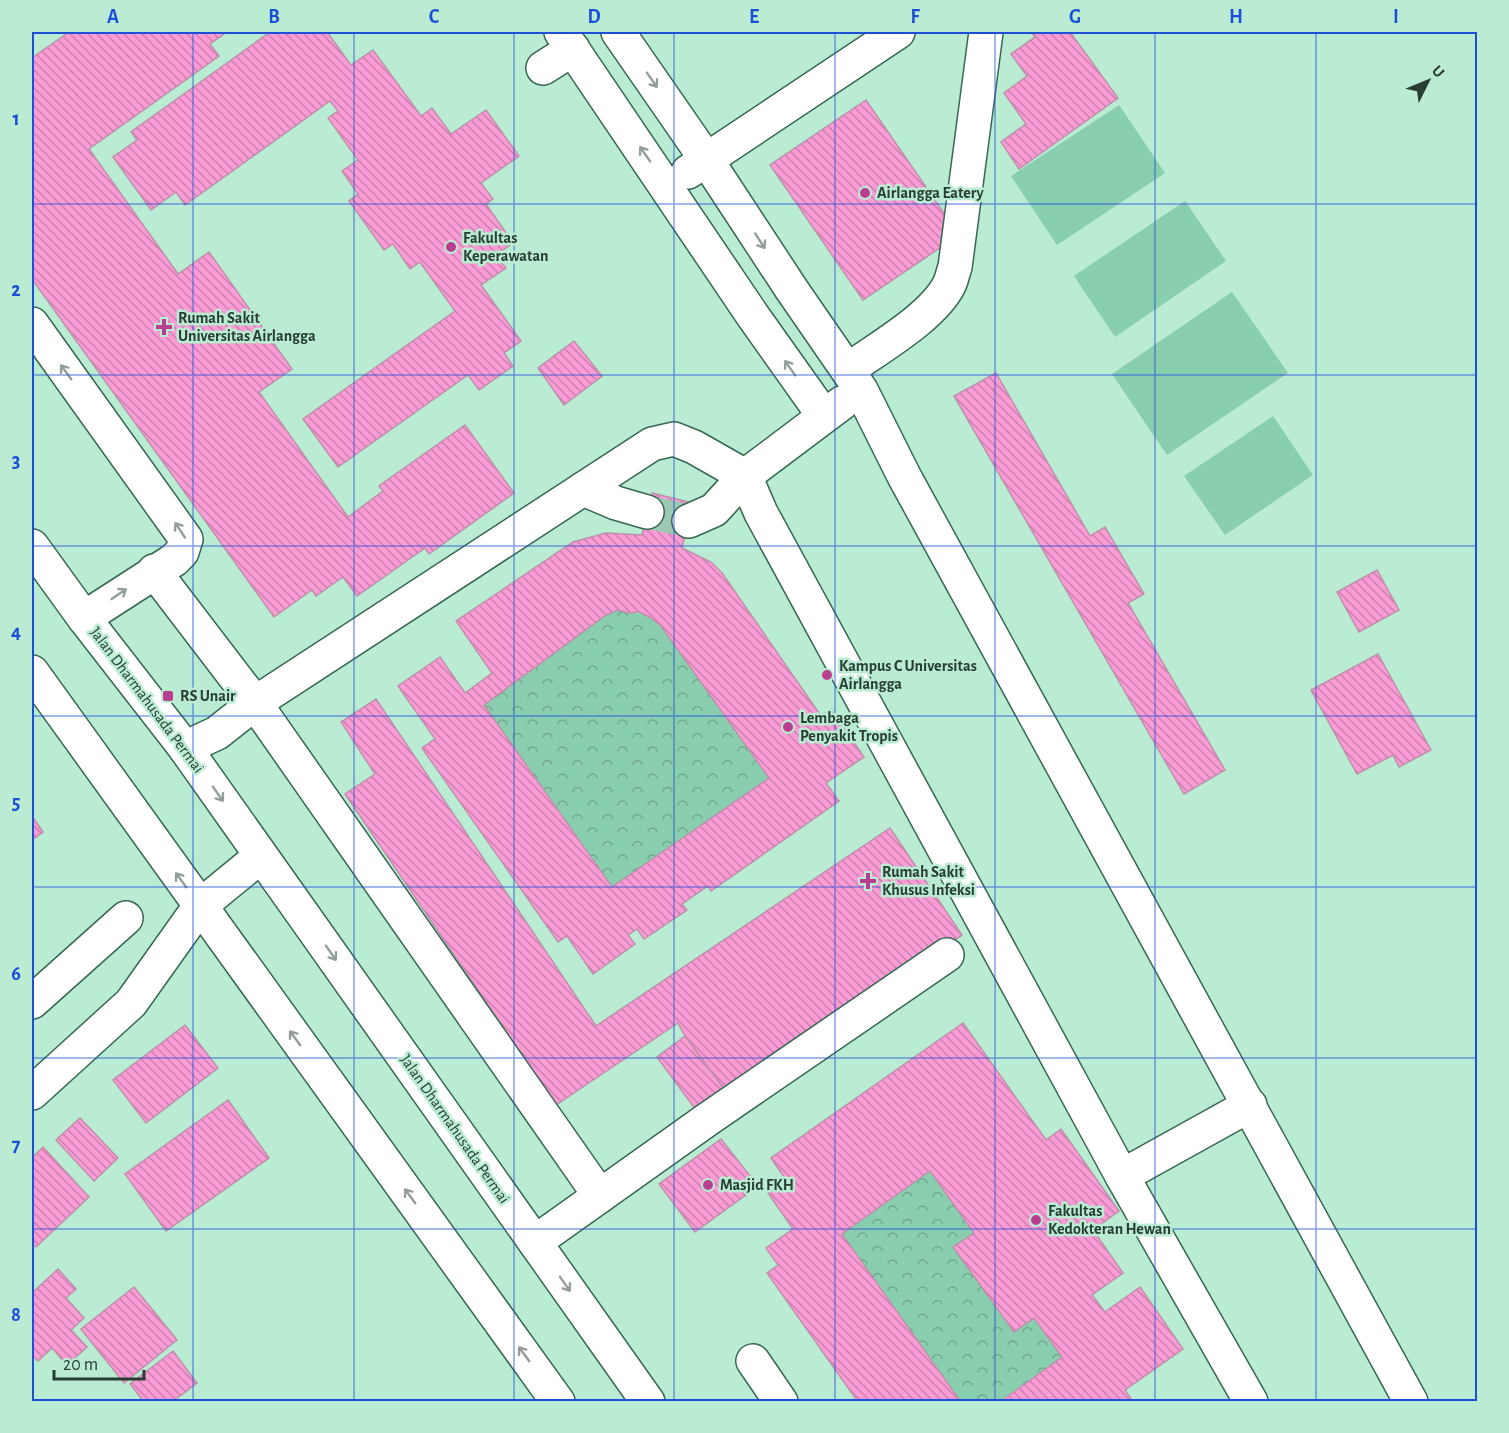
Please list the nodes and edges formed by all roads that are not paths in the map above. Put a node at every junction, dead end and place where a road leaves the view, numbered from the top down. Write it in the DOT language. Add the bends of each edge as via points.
graph roads {
  1 [pos="618,32"];
  2 [pos="898,32"];
  3 [pos="986,32"];
  4 [pos="567,40"];
  5 [pos="543,68"];
  6 [pos="706,159"];
  7 [pos="667,186"];
  8 [pos="792,290"];
  9 [pos="753,316"];
  10 [pos="32,324"];
  11 [pos="854,380"];
  12 [pos="824,416"];
  13 [pos="745,476"];
  14 [pos="583,489"];
  15 [pos="647,512"];
  16 [pos="689,521"];
  17 [pos="32,546"];
  18 [pos="154,571"];
  19 [pos="84,618"];
  20 [pos="32,672"];
  21 [pos="255,703"];
  22 [pos="185,748"];
  23 [pos="261,856"];
  24 [pos="200,906"];
  25 [pos="126,918"];
  26 [pos="947,955"];
  27 [pos="32,1002"];
  28 [pos="32,1093"];
  29 [pos="1250,1105"];
  30 [pos="1122,1176"];
  31 [pos="600,1196"];
  32 [pos="535,1242"];
  33 [pos="753,1361"];
  34 [pos="558,1401"];
  35 [pos="648,1401"];
  36 [pos="781,1401"];
  37 [pos="1251,1401"];
  38 [pos="1411,1401"];
  1 -- 6 [label="street, one-way"];
  2 -- 6 [label="street"];
  3 -- 11 [label="street" via="955,267 949,285 923,316"];
  4 -- 5 [label="street"];
  7 -- 4 [label="street, one-way"];
  6 -- 7 [label="street"];
  6 -- 8 [label="street, one-way"];
  7 -- 9 [label="street"];
  8 -- 9 [label="street"];
  8 -- 11 [label="street"];
  12 -- 9 [label="street, one-way"];
  18 -- 10 [label="street, one-way" via="182,552 186,539"];
  11 -- 12 [label="street"];
  11 -- 29 [label="street"];
  12 -- 13 [label="street"];
  13 -- 14 [label="street" via="674,439 652,444"];
  13 -- 16 [label="street" via="714,510"];
  13 -- 30 [label="street" via="760,513"];
  14 -- 15 [label="street"];
  14 -- 21 [label="street"];
  17 -- 19 [label="street, Jalan Dharmahusada Permai"];
  19 -- 18 [label="street, one-way"];
  18 -- 21 [label="street"];
  19 -- 22 [label="street, Jalan Dharmahusada Permai"];
  24 -- 20 [label="street, one-way"];
  21 -- 22 [label="street" via="217,733"];
  21 -- 31 [label="street"];
  22 -- 23 [label="street, Jalan Dharmahusada Permai, one-way"];
  23 -- 24 [label="street"];
  23 -- 32 [label="street, Jalan Dharmahusada Permai, one-way"];
  24 -- 28 [label="street" via="131,1003"];
  34 -- 24 [label="street, one-way"];
  25 -- 27 [label="street"];
  26 -- 31 [label="street"];
  29 -- 30 [label="street"];
  29 -- 38 [label="street"];
  30 -- 37 [label="street"];
  31 -- 32 [label="street"];
  32 -- 35 [label="street, Jalan Dharmahusada Permai, one-way"];
  33 -- 36 [label="street"];
}
